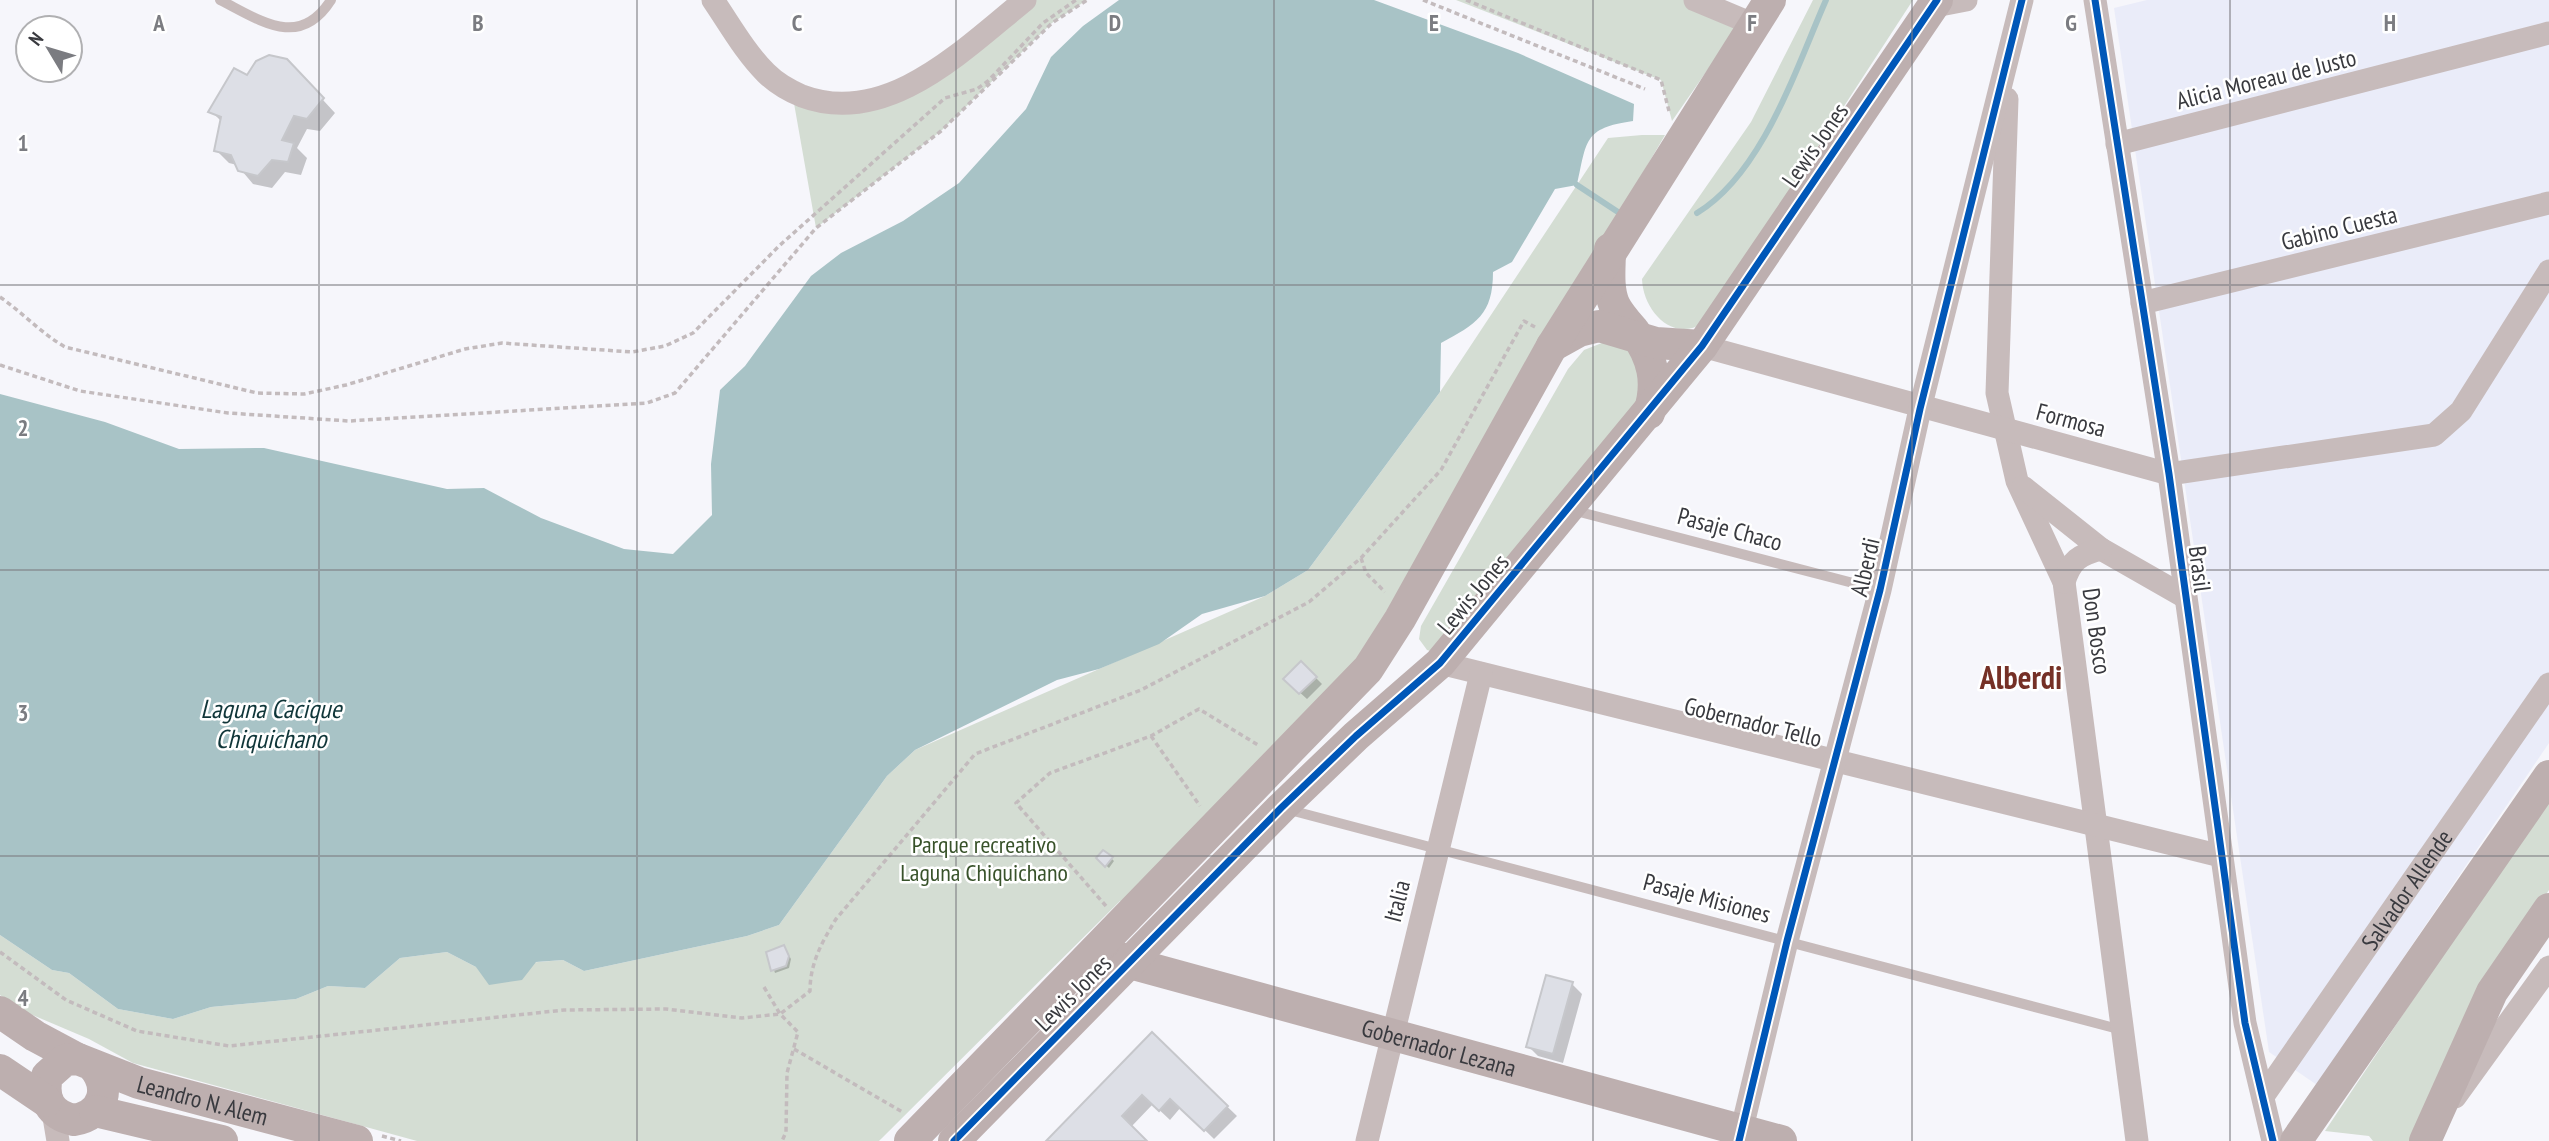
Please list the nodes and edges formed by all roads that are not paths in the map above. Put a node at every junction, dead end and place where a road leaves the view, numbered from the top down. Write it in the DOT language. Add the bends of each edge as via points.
graph roads {
  1 [pos="220,0"];
  2 [pos="331,0"];
  3 [pos="713,0"];
  4 [pos="1025,0"];
  5 [pos="1695,0"];
  6 [pos="1966,0"];
  7 [pos="2022,0"];
  8 [pos="2095,0"];
  9 [pos="1936,3"];
  10 [pos="1763,12"];
  11 [pos="2549,33"];
  12 [pos="2008,54"];
  13 [pos="2117,144"];
  14 [pos="2549,203"];
  15 [pos="1610,249"];
  16 [pos="2549,271"];
  17 [pos="2142,303"];
  18 [pos="1549,339"];
  19 [pos="1640,339"];
  20 [pos="1702,346"];
  21 [pos="1920,408"];
  22 [pos="1648,415"];
  23 [pos="2004,429"];
  24 [pos="2169,474"];
  25 [pos="2017,481"];
  26 [pos="1570,509"];
  27 [pos="2101,550"];
  28 [pos="2064,582"];
  29 [pos="1880,590"];
  30 [pos="2185,597"];
  31 [pos="1397,609"];
  32 [pos="1440,663"];
  33 [pos="1481,674"];
  34 [pos="2549,684"];
  35 [pos="1837,762"];
  36 [pos="2543,786"];
  37 [pos="1281,808"];
  38 [pos="2549,827"];
  39 [pos="2098,828"];
  40 [pos="1437,849"];
  41 [pos="2221,856"];
  42 [pos="2549,909"];
  43 [pos="1787,941"];
  44 [pos="1099,948"];
  45 [pos="1130,963"];
  46 [pos="2549,967"];
  47 [pos="2549,992"];
  48 [pos="0,1012"];
  49 [pos="2517,1013"];
  50 [pos="2122,1030"];
  51 [pos="1391,1034"];
  52 [pos="85,1062"];
  53 [pos="0,1070"];
  54 [pos="2264,1095"];
  55 [pos="52,1118"];
  56 [pos="83,1123"];
  57 [pos="910,1129"];
  58 [pos="2428,1134"];
  59 [pos="1741,1136"];
  60 [pos="222,1141"];
  61 [pos="357,1141"];
  62 [pos="954,1141"];
  63 [pos="1367,1141"];
  64 [pos="1781,1141"];
  65 [pos="2137,1141"];
  66 [pos="2273,1141"];
  67 [pos="2296,1141"];
  1 -- 2 [label="lane" via="279,29 301,27 322,14"];
  3 -- 4 [label="street" via="768,75 792,92 819,102 850,105 882,99 911,85"];
  5 -- 10 [label="street"];
  6 -- 9 [label="street"];
  7 -- 12 [label="street, Alberdi"];
  8 -- 13 [label="street, Brasil"];
  9 -- 20 [label="street, Lewis Jones"];
  10 -- 15 [label="street, Lewis Jones"];
  11 -- 13 [label="street, Alicia Moreau de Justo"];
  12 -- 21 [label="street, Alberdi"];
  12 -- 23 [label="street, Don Bosco" via="1997,393"];
  13 -- 17 [label="street, Brasil"];
  14 -- 17 [label="street, Gabino Cuesta"];
  15 -- 18 [label="street, Lewis Jones"];
  15 -- 19 [label="street" via="1609,281 1615,304"];
  16 -- 24 [label="street, Formosa" via="2460,411 2434,435"];
  17 -- 24 [label="street, Brasil"];
  18 -- 19 [label="street" via="1600,326"];
  18 -- 31 [label="street, Lewis Jones"];
  19 -- 20 [label="street"];
  19 -- 22 [label="street" via="1656,391"];
  20 -- 21 [label="street, Formosa"];
  20 -- 22 [label="street, Lewis Jones"];
  21 -- 23 [label="street, Formosa"];
  21 -- 29 [label="street, Alberdi"];
  22 -- 26 [label="street, Lewis Jones"];
  23 -- 24 [label="street, Formosa"];
  23 -- 25 [label="street, Don Bosco"];
  24 -- 30 [label="street, Brasil"];
  25 -- 27 [label="street"];
  25 -- 28 [label="street, Don Bosco"];
  26 -- 29 [label="lane, Pasaje Chaco"];
  26 -- 32 [label="street, Lewis Jones"];
  27 -- 28 [label="street" via="2080,555 2069,566"];
  27 -- 30 [label="street"];
  28 -- 39 [label="street, Don Bosco"];
  29 -- 35 [label="street, Alberdi"];
  30 -- 41 [label="street, Brasil"];
  31 -- 32 [label="street" via="1405,655 1420,664"];
  31 -- 44 [label="street, Lewis Jones" via="1368,669"];
  32 -- 33 [label="street, Gobernador Tello"];
  32 -- 37 [label="street, Lewis Jones"];
  33 -- 35 [label="street, Gobernador Tello"];
  33 -- 40 [label="street, Italia"];
  34 -- 54 [label="street, Salvador Allende"];
  35 -- 39 [label="street, Gobernador Tello"];
  35 -- 43 [label="street, Alberdi"];
  36 -- 38 [label="street" via="2540,813"];
  36 -- 67 [label="street"];
  37 -- 40 [label="lane, Pasaje Misiones"];
  37 -- 45 [label="street, Lewis Jones"];
  39 -- 41 [label="street, Gobernador Tello"];
  39 -- 50 [label="street, Don Bosco"];
  40 -- 43 [label="lane, Pasaje Misiones"];
  40 -- 51 [label="street, Italia"];
  41 -- 54 [label="street, Brasil" via="2245,1023"];
  42 -- 58 [label="street" via="2487,1001"];
  43 -- 50 [label="lane, Pasaje Misiones"];
  43 -- 59 [label="street, Alberdi"];
  44 -- 45 [label="street, Gobernador Lezana"];
  44 -- 57 [label="street, Lewis Jones"];
  45 -- 51 [label="street, Gobernador Lezana"];
  45 -- 62 [label="street, Lewis Jones"];
  46 -- 49 [label="street"];
  47 -- 49 [label="street"];
  48 -- 52 [label="street"];
  49 -- 58 [label="street"];
  50 -- 65 [label="street, Don Bosco"];
  51 -- 59 [label="street, Gobernador Lezana"];
  51 -- 63 [label="street, Italia"];
  52 -- 55 [label="street" via="65,1060 47,1076 44,1089"];
  52 -- 56 [label="street" via="101,1075 104,1087 103,1100"];
  52 -- 61 [label="street, Leandro N. Alem" via="139,1083"];
  53 -- 55 [label="street"];
  54 -- 66 [label="street, Brasil"];
  55 -- 56 [label="street"];
  56 -- 60 [label="street, Leandro N. Alem"];
  59 -- 64 [label="street, Gobernador Lezana"];
}
